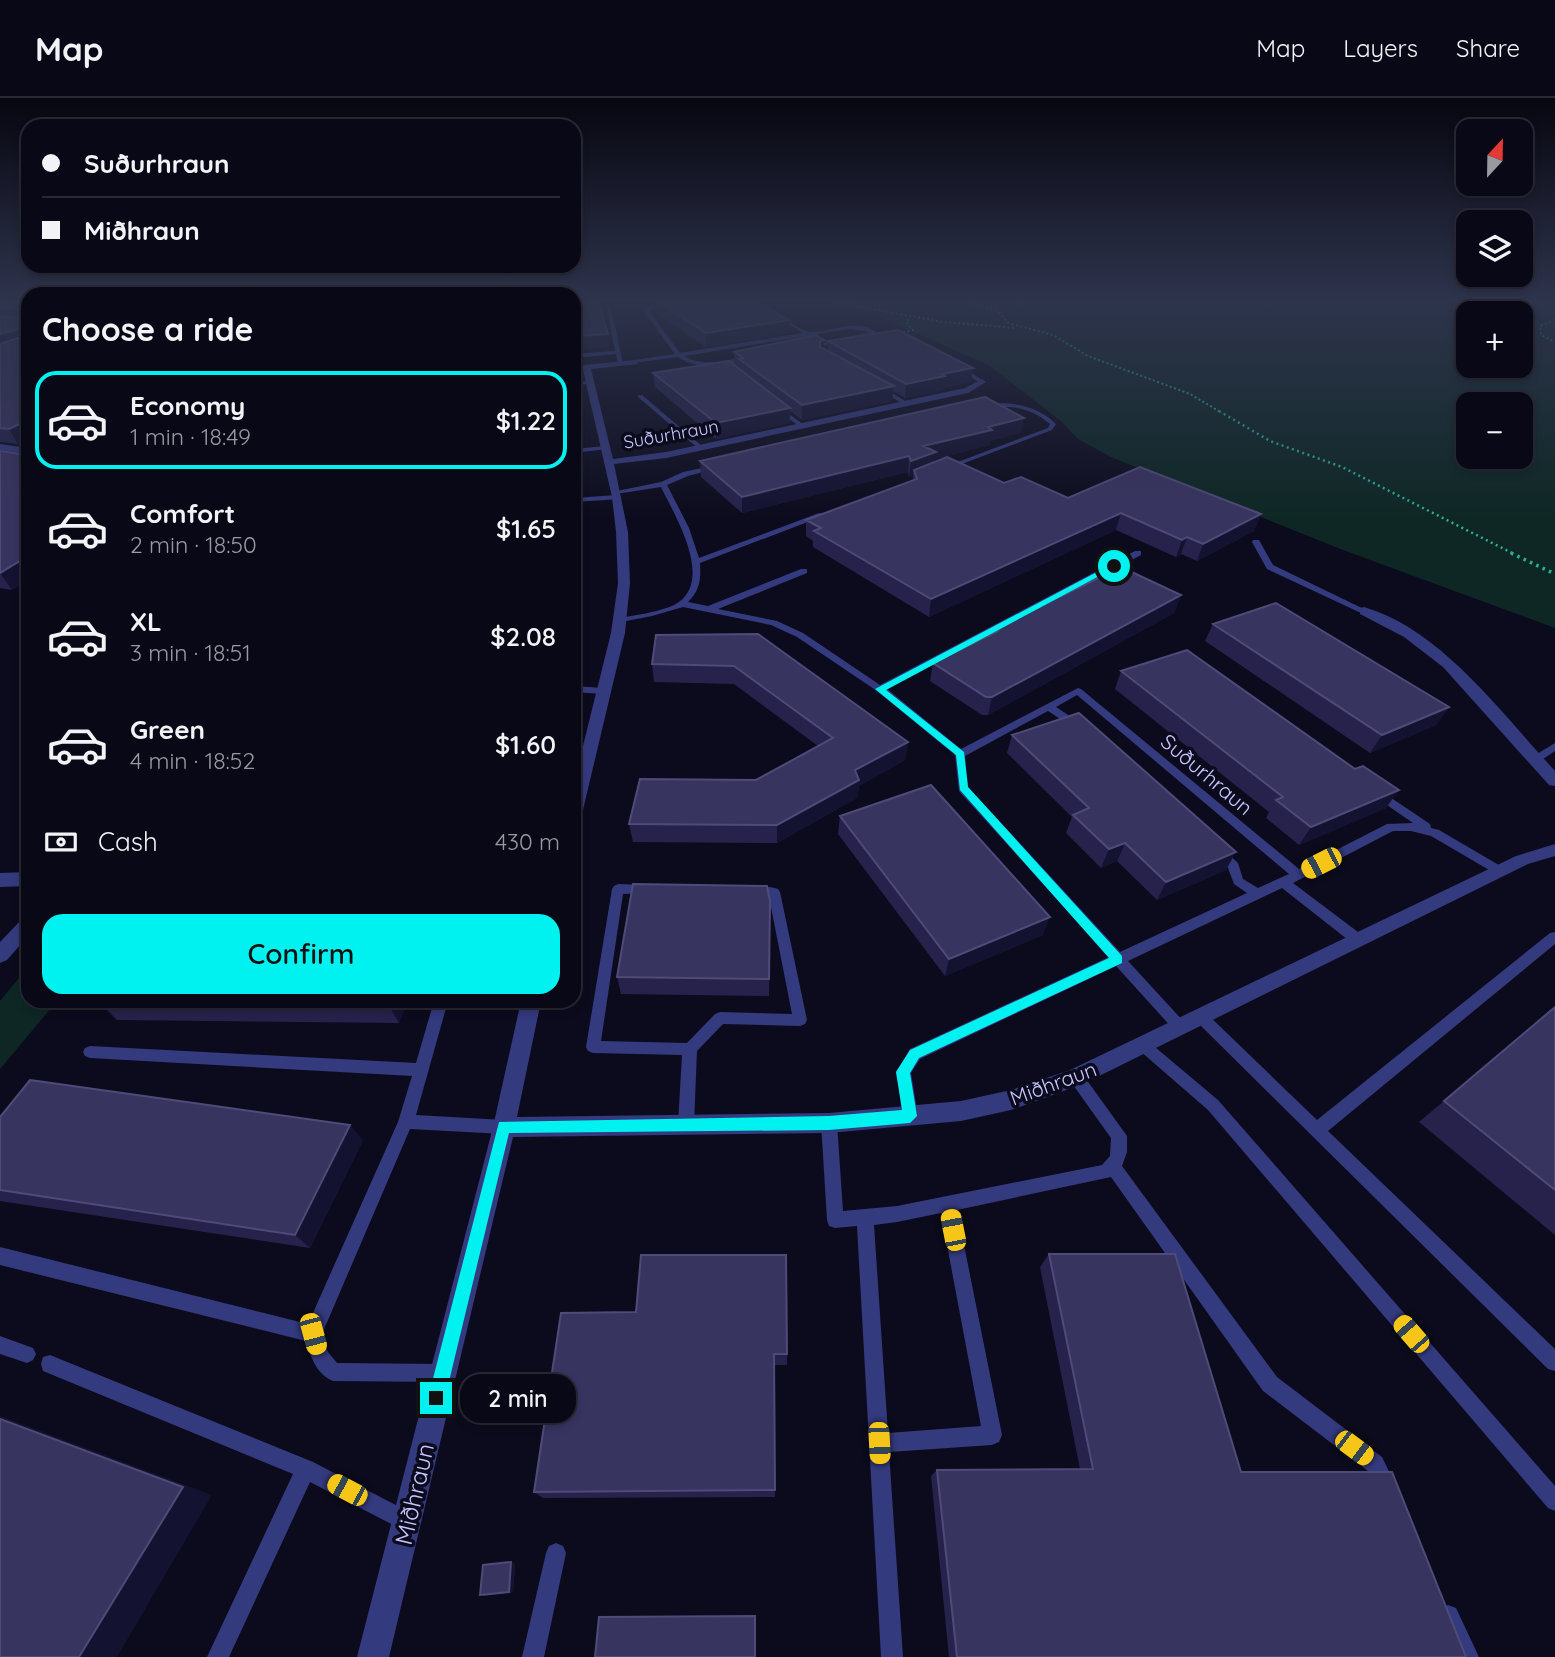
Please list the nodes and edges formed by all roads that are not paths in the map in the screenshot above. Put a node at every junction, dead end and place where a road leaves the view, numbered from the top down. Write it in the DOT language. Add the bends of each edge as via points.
graph roads {
  1 [pos="585,375"];
  2 [pos="970,375"];
  3 [pos="982,382"];
  4 [pos="590,383"];
  5 [pos="581,384"];
  6 [pos="871,384"];
  7 [pos="640,396"];
  8 [pos="773,404"];
  9 [pos="907,404"];
  10 [pos="976,409"];
  11 [pos="802,426"];
  12 [pos="0,447"];
  13 [pos="605,448"];
  14 [pos="701,448"];
  15 [pos="21,450"];
  16 [pos="581,450"];
  17 [pos="609,462"];
  18 [pos="724,466"];
  19 [pos="939,470"];
  20 [pos="663,484"];
  21 [pos="617,495"];
  22 [pos="581,499"];
  23 [pos="826,513"];
  24 [pos="1256,542"];
  25 [pos="1138,553"];
  26 [pos="698,561"];
  27 [pos="804,571"];
  28 [pos="682,604"];
  29 [pos="709,609"];
  30 [pos="1364,611"];
  31 [pos="619,621"];
  32 [pos="581,689"];
  33 [pos="880,689"];
  34 [pos="603,691"];
  35 [pos="1049,707"];
  36 [pos="1092,738"];
  37 [pos="1555,746"];
  38 [pos="960,754"];
  39 [pos="1545,767"];
  40 [pos="1555,781"];
  41 [pos="581,784"];
  42 [pos="1366,785"];
  43 [pos="1435,833"];
  44 [pos="1214,847"];
  45 [pos="1555,850"];
  46 [pos="1500,871"];
  47 [pos="1298,875"];
  48 [pos="21,879"];
  49 [pos="0,880"];
  50 [pos="1283,882"];
  51 [pos="657,890"];
  52 [pos="735,891"];
  53 [pos="1257,894"];
  54 [pos="21,932"];
  55 [pos="1555,937"];
  56 [pos="1357,939"];
  57 [pos="0,955"];
  58 [pos="1118,960"];
  59 [pos="439,1008"];
  60 [pos="530,1008"];
  61 [pos="1201,1017"];
  62 [pos="1180,1027"];
  63 [pos="1144,1046"];
  64 [pos="690,1049"];
  65 [pos="90,1052"];
  66 [pos="421,1070"];
  67 [pos="1076,1077"];
  68 [pos="910,1116"];
  69 [pos="406,1122"];
  70 [pos="829,1123"];
  71 [pos="686,1124"];
  72 [pos="504,1127"];
  73 [pos="1317,1130"];
  74 [pos="1113,1167"];
  75 [pos="948,1204"];
  76 [pos="865,1218"];
  77 [pos="0,1255"];
  78 [pos="313,1334"];
  79 [pos="0,1345"];
  80 [pos="27,1354"];
  81 [pos="1555,1362"];
  82 [pos="50,1364"];
  83 [pos="442,1373"];
  84 [pos="879,1443"];
  85 [pos="306,1469"];
  86 [pos="1393,1501"];
  87 [pos="1555,1501"];
  88 [pos="408,1522"];
  89 [pos="556,1553"];
  90 [pos="1439,1597"];
  91 [pos="218,1657"];
  92 [pos="373,1657"];
  93 [pos="533,1657"];
  94 [pos="892,1657"];
  95 [pos="1468,1657"];
  1 -- 4 [label="street, Suðurhraun"];
  2 -- 3 [label="lane"];
  3 -- 9 [label="street, Suðurhraun" via="968,390"];
  4 -- 5 [label="lane"];
  4 -- 13 [label="street, Suðurhraun"];
  6 -- 9 [label="lane"];
  7 -- 14 [label="lane"];
  8 -- 11 [label="lane"];
  9 -- 11 [label="street, Suðurhraun"];
  10 -- 19 [label="lane" via="1017,405 1053,424 1050,429"];
  11 -- 14 [label="street, Suðurhraun"];
  12 -- 15 [label="street"];
  13 -- 16 [label="lane"];
  13 -- 17 [label="street, Suðurhraun"];
  14 -- 17 [label="street, Suðurhraun"];
  17 -- 21 [label="street, Suðurhraun"];
  18 -- 20 [label="lane"];
  20 -- 21 [label="lane"];
  20 -- 26 [label="lane"];
  21 -- 22 [label="lane"];
  21 -- 31 [label="street, Suðurhraun" via="624,558"];
  23 -- 26 [label="lane"];
  24 -- 30 [label="lane" via="1270,567"];
  25 -- 33 [label="lane"];
  26 -- 28 [label="lane" via="697,585"];
  27 -- 29 [label="lane"];
  28 -- 29 [label="lane"];
  28 -- 31 [label="lane"];
  29 -- 33 [label="lane" via="789,629"];
  30 -- 39 [label="street" via="1409,634 1448,664"];
  31 -- 34 [label="street, Suðurhraun"];
  32 -- 34 [label="lane"];
  33 -- 38 [label="lane"];
  34 -- 41 [label="street, Suðurhraun"];
  35 -- 36 [label="lane"];
  35 -- 38 [label="lane, Suðurhraun"];
  35 -- 47 [label="lane, Suðurhraun" via="1077,691"];
  37 -- 39 [label="lane"];
  38 -- 58 [label="lane" via="963,788"];
  39 -- 40 [label="street"];
  42 -- 43 [label="lane"];
  43 -- 46 [label="lane"];
  43 -- 47 [label="lane" via="1391,827"];
  44 -- 53 [label="lane" via="1234,866 1238,881"];
  45 -- 46 [label="street, Miðhraun"];
  46 -- 56 [label="street, Miðhraun"];
  47 -- 50 [label="lane"];
  48 -- 49 [label="street"];
  50 -- 53 [label="lane"];
  50 -- 56 [label="lane"];
  51 -- 64 [label="lane" via="618,889 593,1047"];
  52 -- 64 [label="lane" via="774,892 800,1020 720,1018"];
  53 -- 58 [label="lane"];
  54 -- 57 [label="street"];
  55 -- 73 [label="lane"];
  56 -- 61 [label="street, Miðhraun"];
  58 -- 62 [label="lane"];
  58 -- 68 [label="lane" via="915,1054 903,1072"];
  59 -- 66 [label="lane"];
  60 -- 72 [label="street, Miðhraun"];
  61 -- 62 [label="street, Miðhraun"];
  61 -- 73 [label="lane"];
  62 -- 63 [label="street, Miðhraun"];
  63 -- 67 [label="street, Miðhraun"];
  63 -- 87 [label="lane" via="1213,1105"];
  64 -- 71 [label="lane"];
  65 -- 66 [label="lane"];
  66 -- 69 [label="lane"];
  67 -- 68 [label="street, Miðhraun" via="998,1103"];
  67 -- 74 [label="lane" via="1119,1136 1121,1148"];
  68 -- 70 [label="street, Miðhraun"];
  69 -- 72 [label="lane"];
  69 -- 78 [label="lane"];
  70 -- 71 [label="street, Miðhraun"];
  70 -- 76 [label="lane" via="835,1220"];
  71 -- 72 [label="street, Miðhraun"];
  72 -- 83 [label="street, Miðhraun"];
  73 -- 81 [label="lane"];
  74 -- 75 [label="lane"];
  74 -- 86 [label="lane" via="1270,1384 1376,1464"];
  75 -- 76 [label="lane"];
  75 -- 84 [label="lane" via="992,1436"];
  76 -- 84 [label="lane"];
  77 -- 78 [label="lane"];
  78 -- 83 [label="lane" via="320,1357 333,1372"];
  79 -- 80 [label="lane"];
  82 -- 85 [label="lane"];
  83 -- 88 [label="street, Miðhraun"];
  84 -- 94 [label="lane"];
  85 -- 88 [label="lane"];
  85 -- 91 [label="lane"];
  88 -- 92 [label="street, Miðhraun"];
  89 -- 93 [label="lane"];
  90 -- 95 [label="lane"];
}
